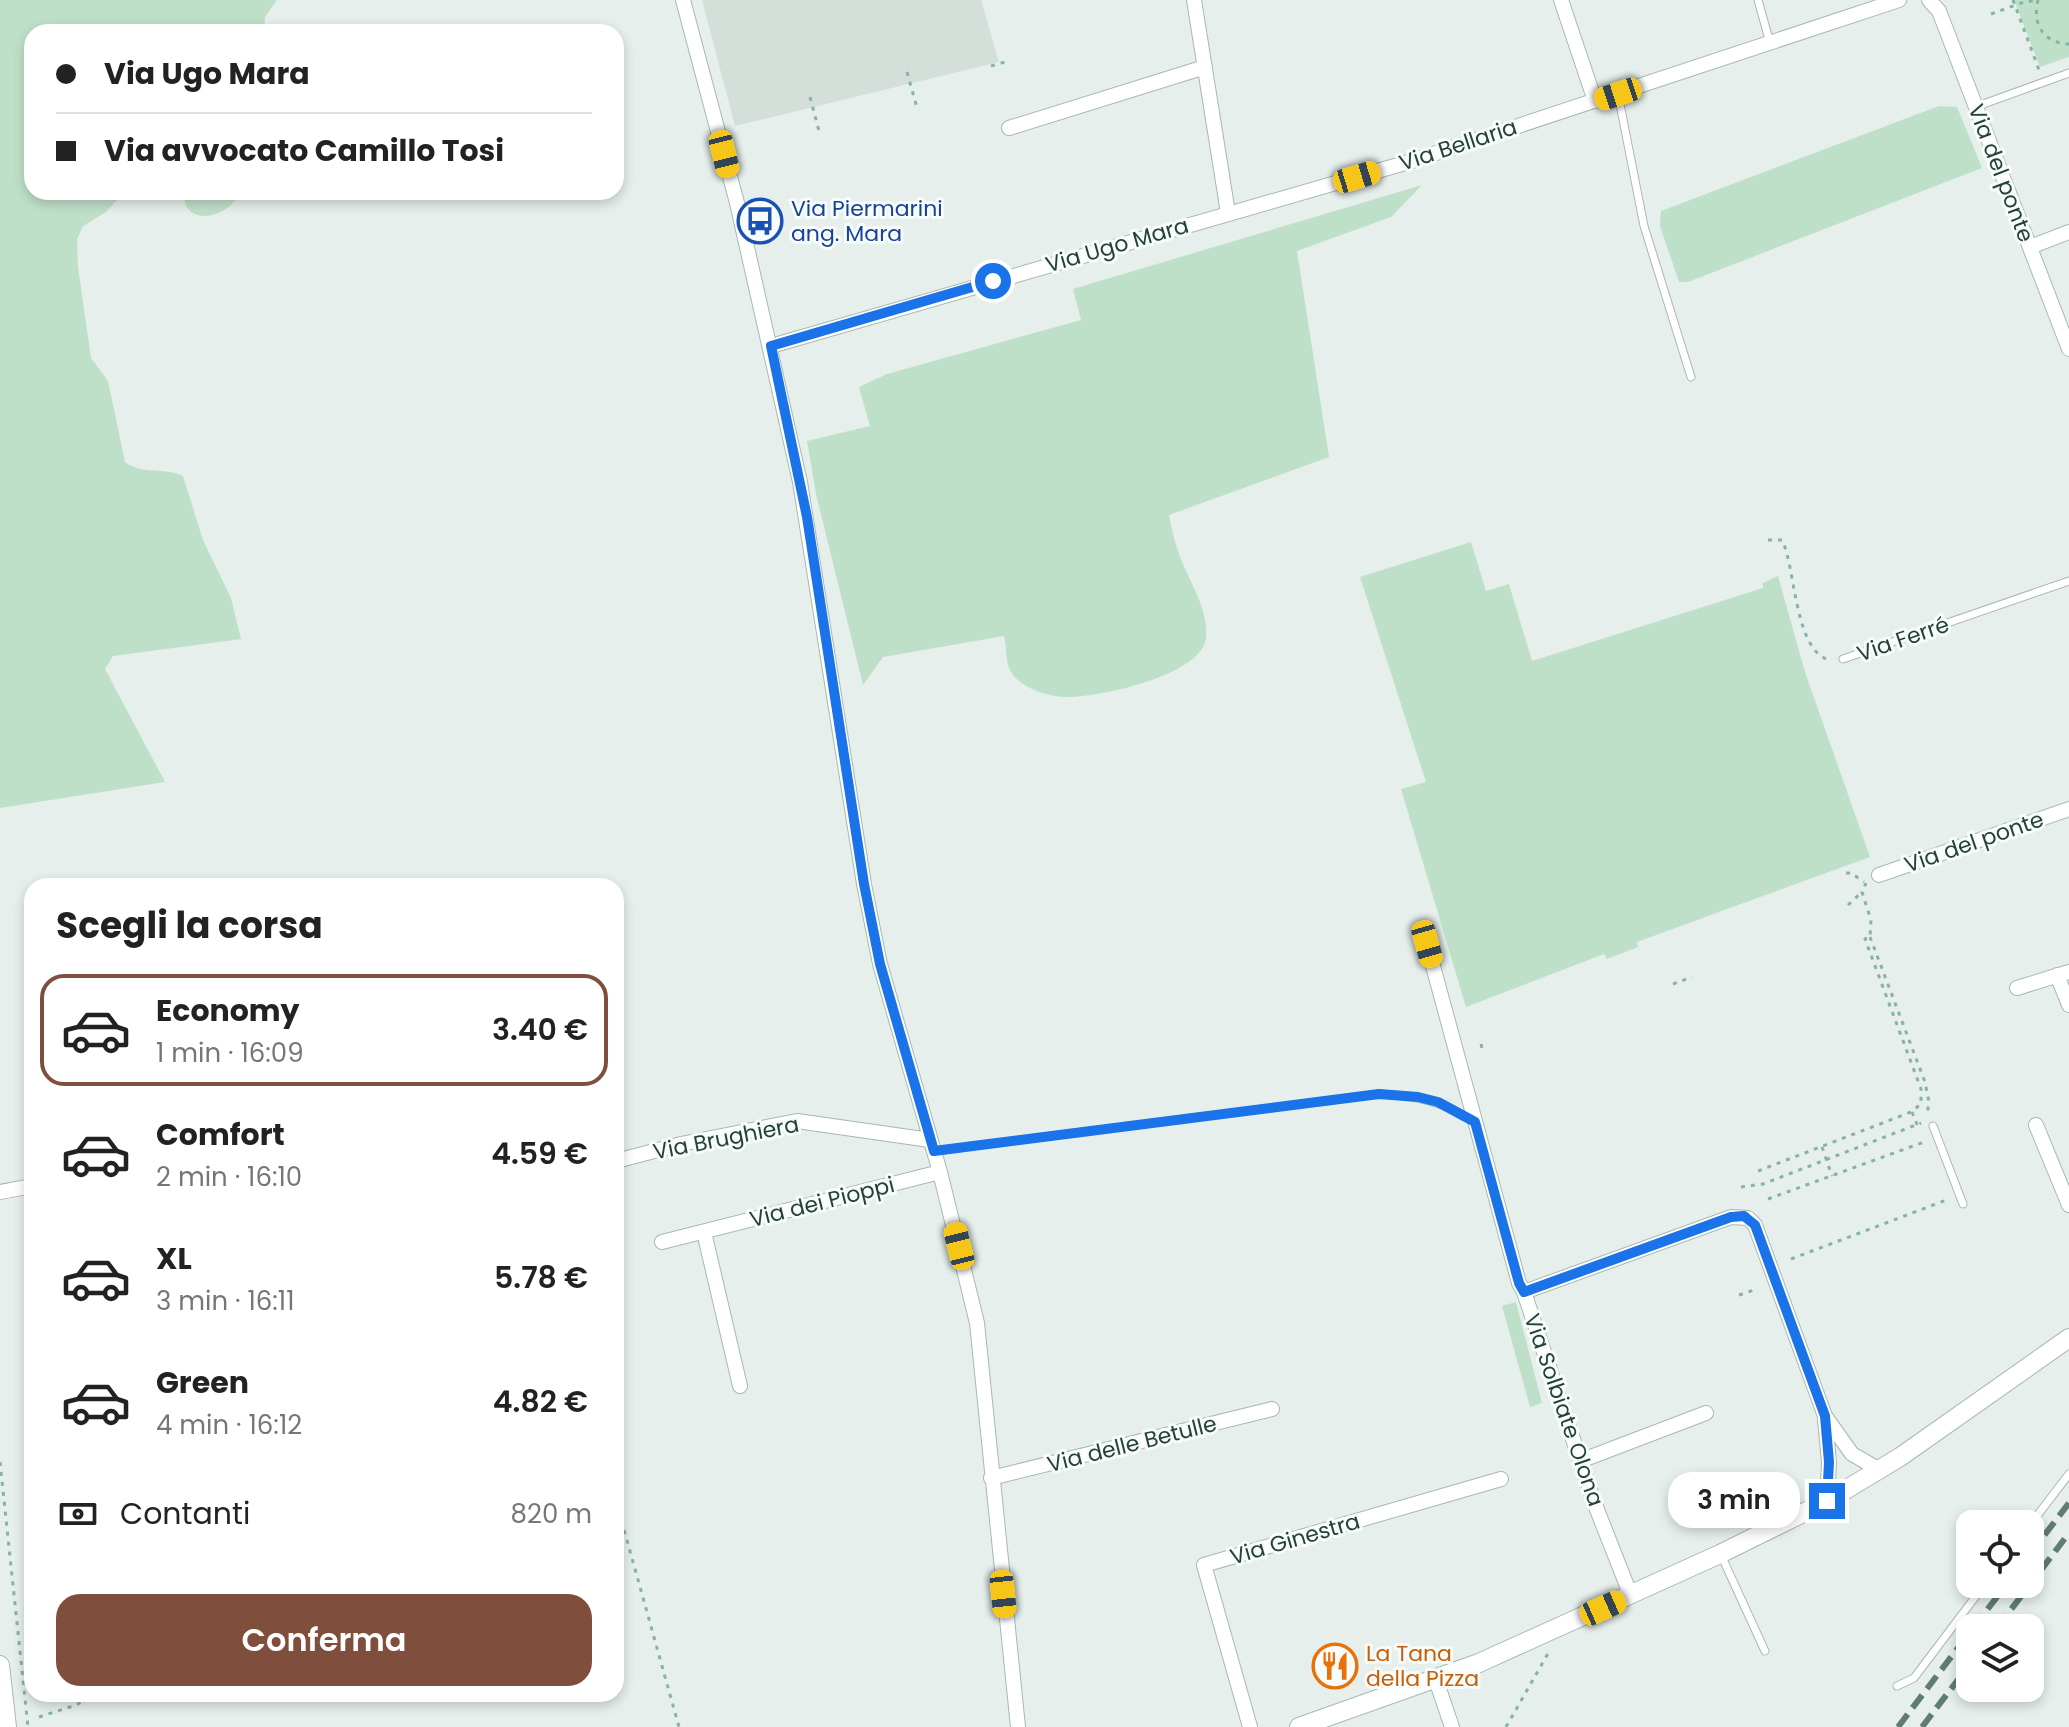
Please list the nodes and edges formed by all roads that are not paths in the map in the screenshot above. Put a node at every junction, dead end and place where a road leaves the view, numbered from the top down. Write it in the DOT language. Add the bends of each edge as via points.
graph roads {
  1 [pos="683,0"];
  2 [pos="1194,0"];
  3 [pos="1561,0"];
  4 [pos="1758,0"];
  5 [pos="1899,0"];
  6 [pos="1929,0"];
  7 [pos="1770,43"];
  8 [pos="1205,67"];
  9 [pos="2069,73"];
  10 [pos="1618,94"];
  11 [pos="1595,101"];
  12 [pos="1975,107"];
  13 [pos="1009,128"];
  14 [pos="1228,213"];
  15 [pos="2069,232"];
  16 [pos="2030,247"];
  17 [pos="771,346"];
  18 [pos="2069,349"];
  19 [pos="1691,377"];
  20 [pos="2069,581"];
  21 [pos="1843,659"];
  22 [pos="2069,809"];
  23 [pos="1879,875"];
  24 [pos="1427,944"];
  25 [pos="2063,974"];
  26 [pos="2017,988"];
  27 [pos="2069,1005"];
  28 [pos="1475,1122"];
  29 [pos="2036,1125"];
  30 [pos="1933,1126"];
  31 [pos="932,1146"];
  32 [pos="624,1159"];
  33 [pos="940,1172"];
  34 [pos="24,1188"];
  35 [pos="0,1192"];
  36 [pos="1963,1204"];
  37 [pos="2069,1205"];
  38 [pos="704,1232"];
  39 [pos="662,1242"];
  40 [pos="1524,1292"];
  41 [pos="2069,1338"];
  42 [pos="740,1386"];
  43 [pos="1272,1409"];
  44 [pos="1706,1413"];
  45 [pos="1825,1416"];
  46 [pos="1580,1461"];
  47 [pos="1880,1470"];
  48 [pos="2069,1474"];
  49 [pos="991,1478"];
  50 [pos="1501,1479"];
  51 [pos="1827,1501"];
  52 [pos="2041,1510"];
  53 [pos="1720,1554"];
  54 [pos="1631,1596"];
  55 [pos="1974,1598"];
  56 [pos="1765,1651"];
  57 [pos="0,1665"];
  58 [pos="1436,1680"];
  59 [pos="1897,1686"];
  60 [pos="7,1727"];
  61 [pos="1018,1727"];
  62 [pos="1250,1727"];
  63 [pos="1299,1727"];
  64 [pos="1452,1727"];
  1 -- 17 [label="street"];
  2 -- 8 [label="street"];
  3 -- 11 [label="street"];
  4 -- 7 [label="lane"];
  5 -- 7 [label="street"];
  6 -- 12 [label="street, Via del ponte" via="1939,11"];
  7 -- 10 [label="street"];
  8 -- 13 [label="street"];
  8 -- 14 [label="street"];
  9 -- 12 [label="lane"];
  10 -- 11 [label="street, Via Bellaria"];
  10 -- 19 [label="lane" via="1644,226"];
  11 -- 14 [label="street, Via Bellaria"];
  12 -- 16 [label="street, Via del ponte"];
  14 -- 17 [label="street, Via Ugo Mara"];
  15 -- 16 [label="street"];
  16 -- 18 [label="street, Via del ponte"];
  17 -- 31 [label="street" via="807,517 872,923"];
  20 -- 21 [label="lane, Via Ferré"];
  22 -- 23 [label="street, Via del ponte"];
  24 -- 28 [label="street, Via Solbiate Olona"];
  25 -- 26 [label="street"];
  25 -- 27 [label="street"];
  28 -- 31 [label="lane" via="1438,1102 1379,1094"];
  28 -- 40 [label="street, Via Solbiate Olona"];
  29 -- 37 [label="street"];
  30 -- 36 [label="lane"];
  31 -- 32 [label="street, Via Brughiera" via="797,1121"];
  31 -- 33 [label="street"];
  33 -- 38 [label="street, Via dei Pioppi"];
  33 -- 49 [label="street" via="979,1333"];
  34 -- 35 [label="street"];
  38 -- 39 [label="street, Via dei Pioppi"];
  38 -- 42 [label="street"];
  40 -- 45 [label="street" via="1731,1217 1748,1218"];
  40 -- 46 [label="street, Via Solbiate Olona"];
  41 -- 47 [label="street"];
  43 -- 49 [label="street, Via delle Betulle"];
  44 -- 46 [label="street"];
  45 -- 47 [label="street" via="1852,1454"];
  45 -- 51 [label="street"];
  46 -- 54 [label="street, Via Solbiate Olona"];
  47 -- 51 [label="street"];
  48 -- 52 [label="lane"];
  49 -- 61 [label="street"];
  50 -- 62 [label="street, Via Ginestra" via="1204,1565"];
  51 -- 53 [label="street"];
  53 -- 54 [label="street"];
  53 -- 56 [label="lane"];
  54 -- 58 [label="street"];
  55 -- 59 [label="lane" via="1914,1678"];
  57 -- 60 [label="street"];
  58 -- 63 [label="street"];
  58 -- 64 [label="street"];
}
